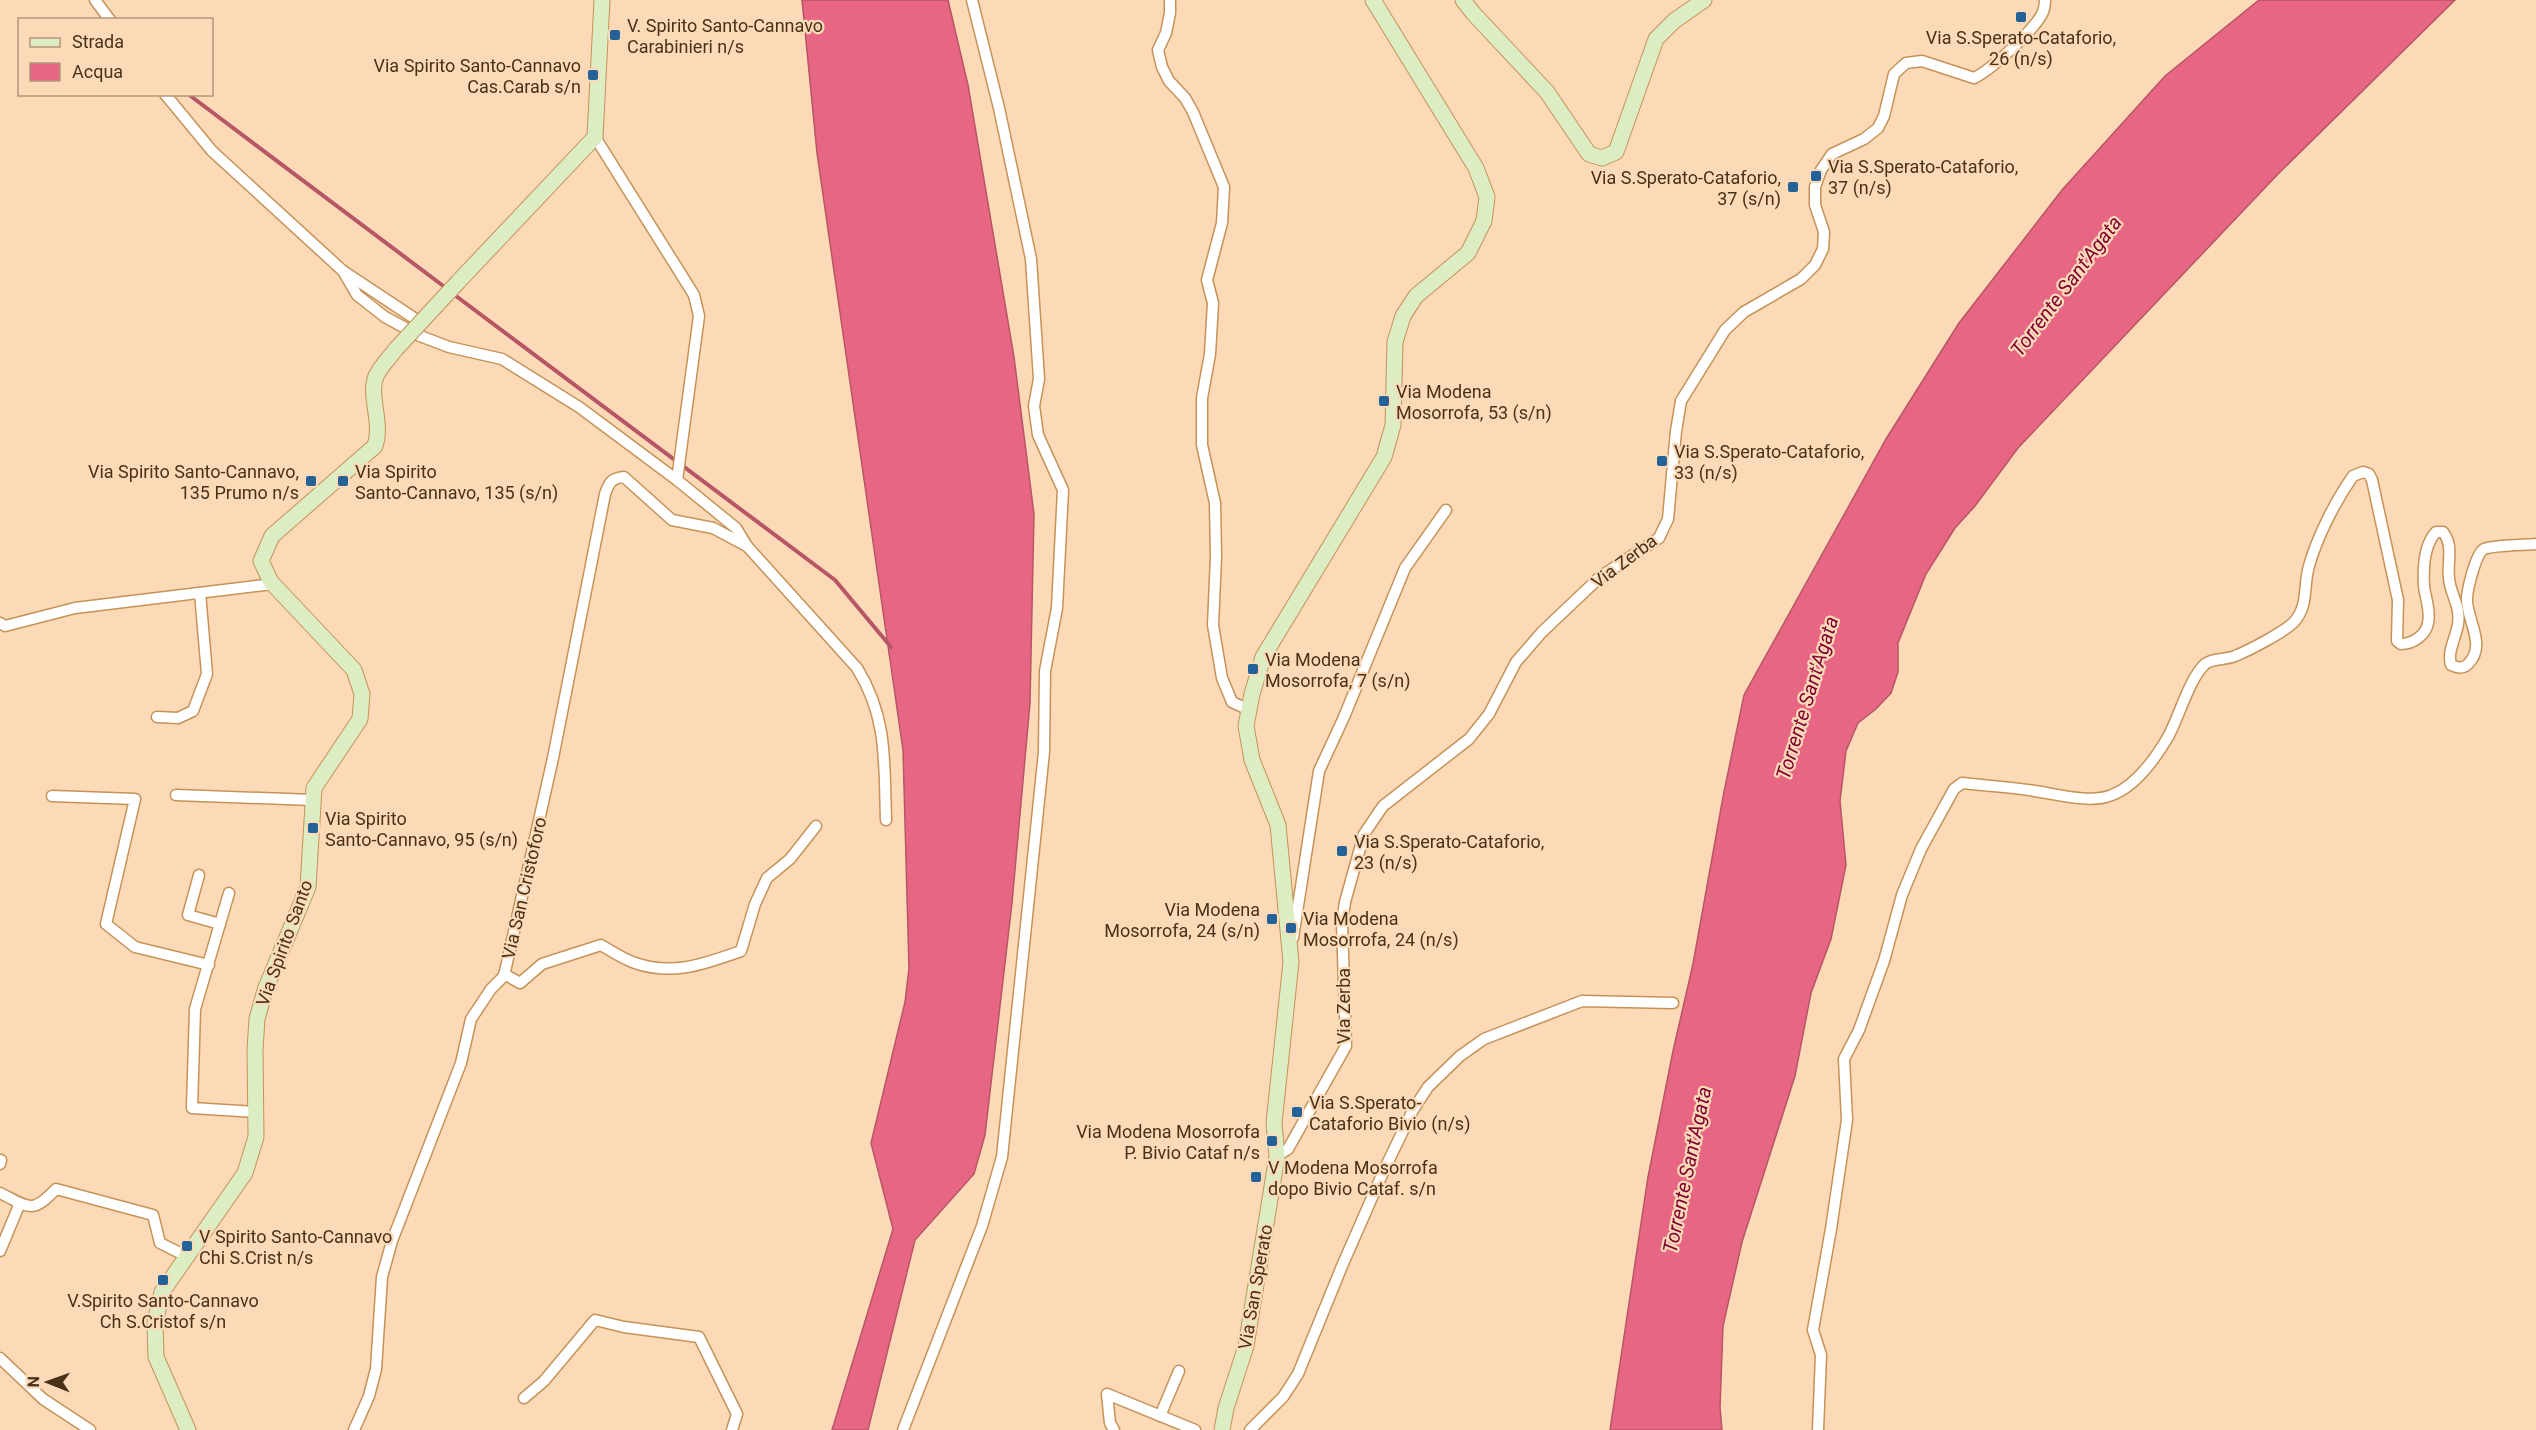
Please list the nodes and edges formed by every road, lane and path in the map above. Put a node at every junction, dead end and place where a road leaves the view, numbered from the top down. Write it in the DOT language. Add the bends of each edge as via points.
graph roads {
  1 [pos="95,0"];
  2 [pos="602,0"];
  3 [pos="972,0"];
  4 [pos="1170,0"];
  5 [pos="1373,0"];
  6 [pos="1463,0"];
  7 [pos="1704,0"];
  8 [pos="2045,0"];
  9 [pos="108,18"];
  10 [pos="167,96"];
  11 [pos="595,137"];
  12 [pos="343,270"];
  13 [pos="420,322"];
  14 [pos="677,476"];
  15 [pos="1446,510"];
  16 [pos="2536,544"];
  17 [pos="747,546"];
  18 [pos="273,584"];
  19 [pos="200,593"];
  20 [pos="0,623"];
  21 [pos="1249,710"];
  22 [pos="157,717"];
  23 [pos="176,795"];
  24 [pos="52,796"];
  25 [pos="313,800"];
  26 [pos="886,820"];
  27 [pos="816,826"];
  28 [pos="199,875"];
  29 [pos="229,893"];
  30 [pos="220,924"];
  31 [pos="1290,961"];
  32 [pos="209,965"];
  33 [pos="504,974"];
  34 [pos="1673,1003"];
  35 [pos="256,1112"];
  36 [pos="1277,1156"];
  37 [pos="0,1193"];
  38 [pos="20,1203"];
  39 [pos="0,1251"];
  40 [pos="186,1257"];
  41 [pos="0,1358"];
  42 [pos="1179,1371"];
  43 [pos="524,1398"];
  44 [pos="1160,1416"];
  45 [pos="90,1430"];
  46 [pos="188,1430"];
  47 [pos="354,1430"];
  48 [pos="732,1430"];
  49 [pos="903,1430"];
  50 [pos="1114,1430"];
  51 [pos="1194,1430"];
  52 [pos="1222,1430"];
  53 [pos="1250,1430"];
  54 [pos="1818,1430"];
  1 -- 9 [label="street"];
  2 -- 11 [label="street"];
  3 -- 49 [label="street" via="1031,259 1039,379 1034,406 1038,435 1063,490 1057,608 1045,671 1044,752 1002,1157 982,1226"];
  4 -- 21 [label="street" via="1166,33 1158,50 1162,67 1193,112 1224,187 1222,223 1207,280 1214,303 1202,398 1202,445 1215,503 1213,626 1222,678 1232,702"];
  5 -- 21 [label="street, Via San Sperato" via="1476,168 1487,196 1484,221 1468,253 1416,296 1403,316 1395,342 1393,425 1384,457 1263,657"];
  6 -- 7 [label="street" via="1547,92 1589,154 1602,158 1616,152 1656,39"];
  8 -- 36 [label="street, Via Zerba" via="2043,13 2031,28 1986,73 1974,78 1922,61 1906,63 1894,74 1878,128 1832,154 1821,170 1815,205 1824,232 1823,249 1815,265 1801,279 1744,312 1731,324 1681,401 1668,519 1659,538 1600,577 1542,632 1516,662 1489,714 1469,739 1383,806 1364,834 1342,923 1346,1046 1288,1149"];
  10 -- 12 [label="street" via="212,151"];
  11 -- 13 [label="street, bridge"];
  11 -- 14 [label="street" via="694,295 699,316 697,338"];
  12 -- 13 [label="street"];
  12 -- 14 [label="street" via="357,295 385,316 449,347 502,359"];
  13 -- 18 [label="street, Via Spirito Santo, bridge" via="376,376 375,446 272,536 261,561"];
  14 -- 17 [label="street" via="736,528"];
  15 -- 31 [label="street" via="1405,568 1319,771"];
  16 -- 54 [label="street" via="2484,549 2477,556 2467,598 2477,640 2472,659 2457,668 2451,665 2449,657 2459,622 2458,604 2448,579 2448,538 2443,532 2436,532 2429,539 2424,585 2428,624 2413,641 2401,644 2396,634 2398,600 2372,480 2370,474 2363,472 2353,476 2314,550 2302,612 2277,634 2234,657 2205,664 2151,764 2125,788 2098,798 1962,783 1954,789 1921,849 1859,1030 1844,1059 1847,1120 1813,1330 1821,1355"];
  17 -- 26 [label="street" via="857,668 868,686 883,733"];
  17 -- 33 [label="street, Via San Cristoforo" via="712,528 672,520 624,477 609,483"];
  18 -- 19 [label="street"];
  18 -- 25 [label="street, Via Spirito Santo" via="354,670 362,694 360,719 314,788"];
  19 -- 20 [label="street" via="75,608 5,626"];
  19 -- 22 [label="street" via="207,674 193,711 178,718"];
  21 -- 31 [label="street, Via San Sperato" via="1246,726 1252,760 1278,825"];
  23 -- 25 [label="street"];
  24 -- 32 [label="street" via="135,799 106,924 135,947"];
  25 -- 35 [label="street, Via Spirito Santo" via="308,887 257,1019"];
  27 -- 33 [label="street" via="790,859 767,878 741,951 693,968 666,969 634,963 601,945 542,964 520,982"];
  28 -- 30 [label="street" via="188,915"];
  29 -- 30 [label="street"];
  30 -- 32 [label="street"];
  31 -- 36 [label="street, Via San Sperato" via="1274,1123"];
  32 -- 35 [label="street" via="195,1009 192,1108"];
  33 -- 47 [label="street, Via San Cristoforo" via="471,1018 461,1063 392,1242 382,1277 376,1369"];
  34 -- 53 [label="street" via="1582,1001 1484,1039 1436,1079 1413,1110 1385,1168 1298,1374 1283,1397"];
  35 -- 40 [label="street, Via Spirito Santo" via="256,1137 245,1173"];
  36 -- 52 [label="street, Via San Sperato" via="1246,1346"];
  37 -- 38 [label="street"];
  38 -- 39 [label="street"];
  38 -- 40 [label="street" via="40,1206 56,1189 153,1215 160,1244"];
  40 -- 46 [label="street, Via Spirito Santo" via="162,1292 155,1323 156,1356"];
  41 -- 45 [label="street" via="43,1399"];
  42 -- 44 [label="street"];
  43 -- 48 [label="street" via="544,1381 595,1320 699,1337 737,1414"];
  44 -- 50 [label="street" via="1107,1394"];
  44 -- 51 [label="street"];
}
